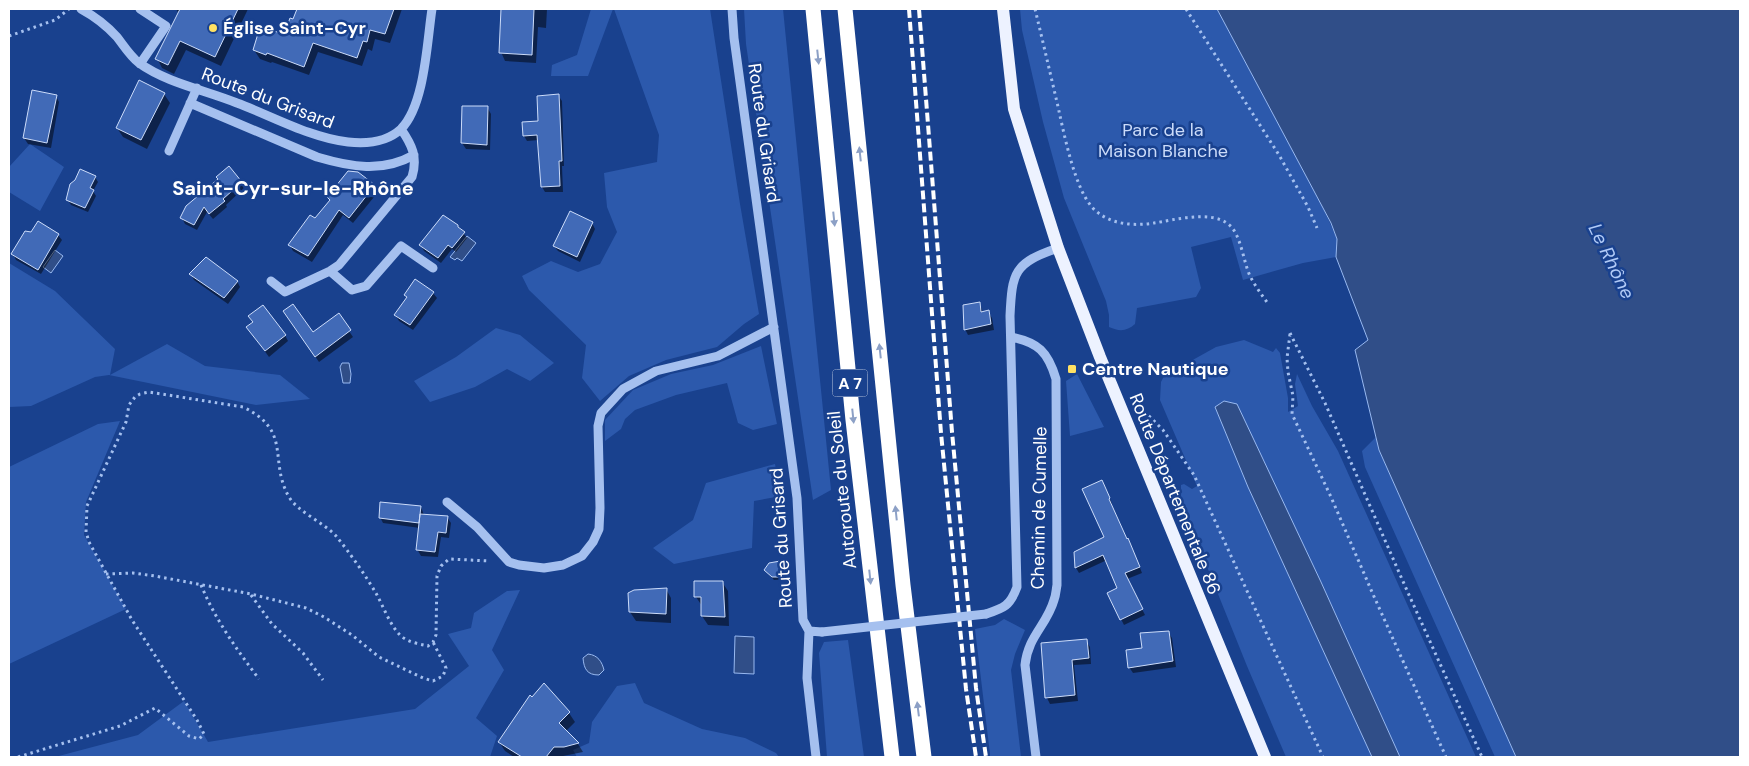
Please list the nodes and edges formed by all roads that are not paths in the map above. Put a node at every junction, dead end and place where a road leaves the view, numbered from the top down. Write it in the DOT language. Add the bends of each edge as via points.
graph roads {
  1 [pos="81,9"];
  2 [pos="140,9"];
  3 [pos="432,9"];
  4 [pos="732,9"];
  5 [pos="813,9"];
  6 [pos="845,9"];
  7 [pos="1003,9"];
  8 [pos="140,64"];
  9 [pos="197,88"];
  10 [pos="190,103"];
  11 [pos="401,129"];
  12 [pos="169,151"];
  13 [pos="414,155"];
  14 [pos="1058,248"];
  15 [pos="433,268"];
  16 [pos="330,271"];
  17 [pos="270,281"];
  18 [pos="774,327"];
  19 [pos="1011,337"];
  20 [pos="447,502"];
  21 [pos="809,631"];
  22 [pos="816,757"];
  23 [pos="892,757"];
  24 [pos="924,757"];
  25 [pos="1036,757"];
  26 [pos="1265,757"];
  1 -- 8 [label="street, Route du Grisard" via="98,19"];
  2 -- 8 [label="street" via="166,26"];
  3 -- 11 [label="street" via="421,83 415,106"];
  4 -- 18 [label="street, Route du Grisard"];
  5 -- 23 [label="highway, Autoroute du Soleil / A 7, one-way" via="854,430"];
  24 -- 6 [label="highway, A 7, one-way" via="901,565"];
  7 -- 14 [label="main road, Route Départementale 86" via="1014,109"];
  8 -- 9 [label="street, Route du Grisard" via="161,76"];
  9 -- 10 [label="street"];
  9 -- 11 [label="street, Route du Grisard" via="331,140 371,142"];
  10 -- 12 [label="street"];
  10 -- 13 [label="street" via="338,163 380,166"];
  11 -- 13 [label="street"];
  13 -- 16 [label="street" via="412,177 340,265"];
  14 -- 19 [label="street" via="1026,262 1016,274 1011,294"];
  14 -- 26 [label="main road, Route Départementale 86"];
  15 -- 16 [label="street" via="400,246 366,286 352,290"];
  16 -- 17 [label="street" via="285,292"];
  18 -- 20 [label="street" via="718,356 656,371 623,389 601,413 598,426 599,529 582,556 563,565 544,568 508,562 477,526"];
  18 -- 21 [label="street, Route du Grisard" via="797,498 803,620"];
  19 -- 21 [label="street, bridge" via="1018,575 1012,600 1004,608 986,614"];
  19 -- 25 [label="street, Chemin de Cumelle" via="1034,343 1044,352 1056,379 1057,585 1054,601 1026,653 1025,665"];
  21 -- 22 [label="street, Route du Grisard" via="807,678"];
}
